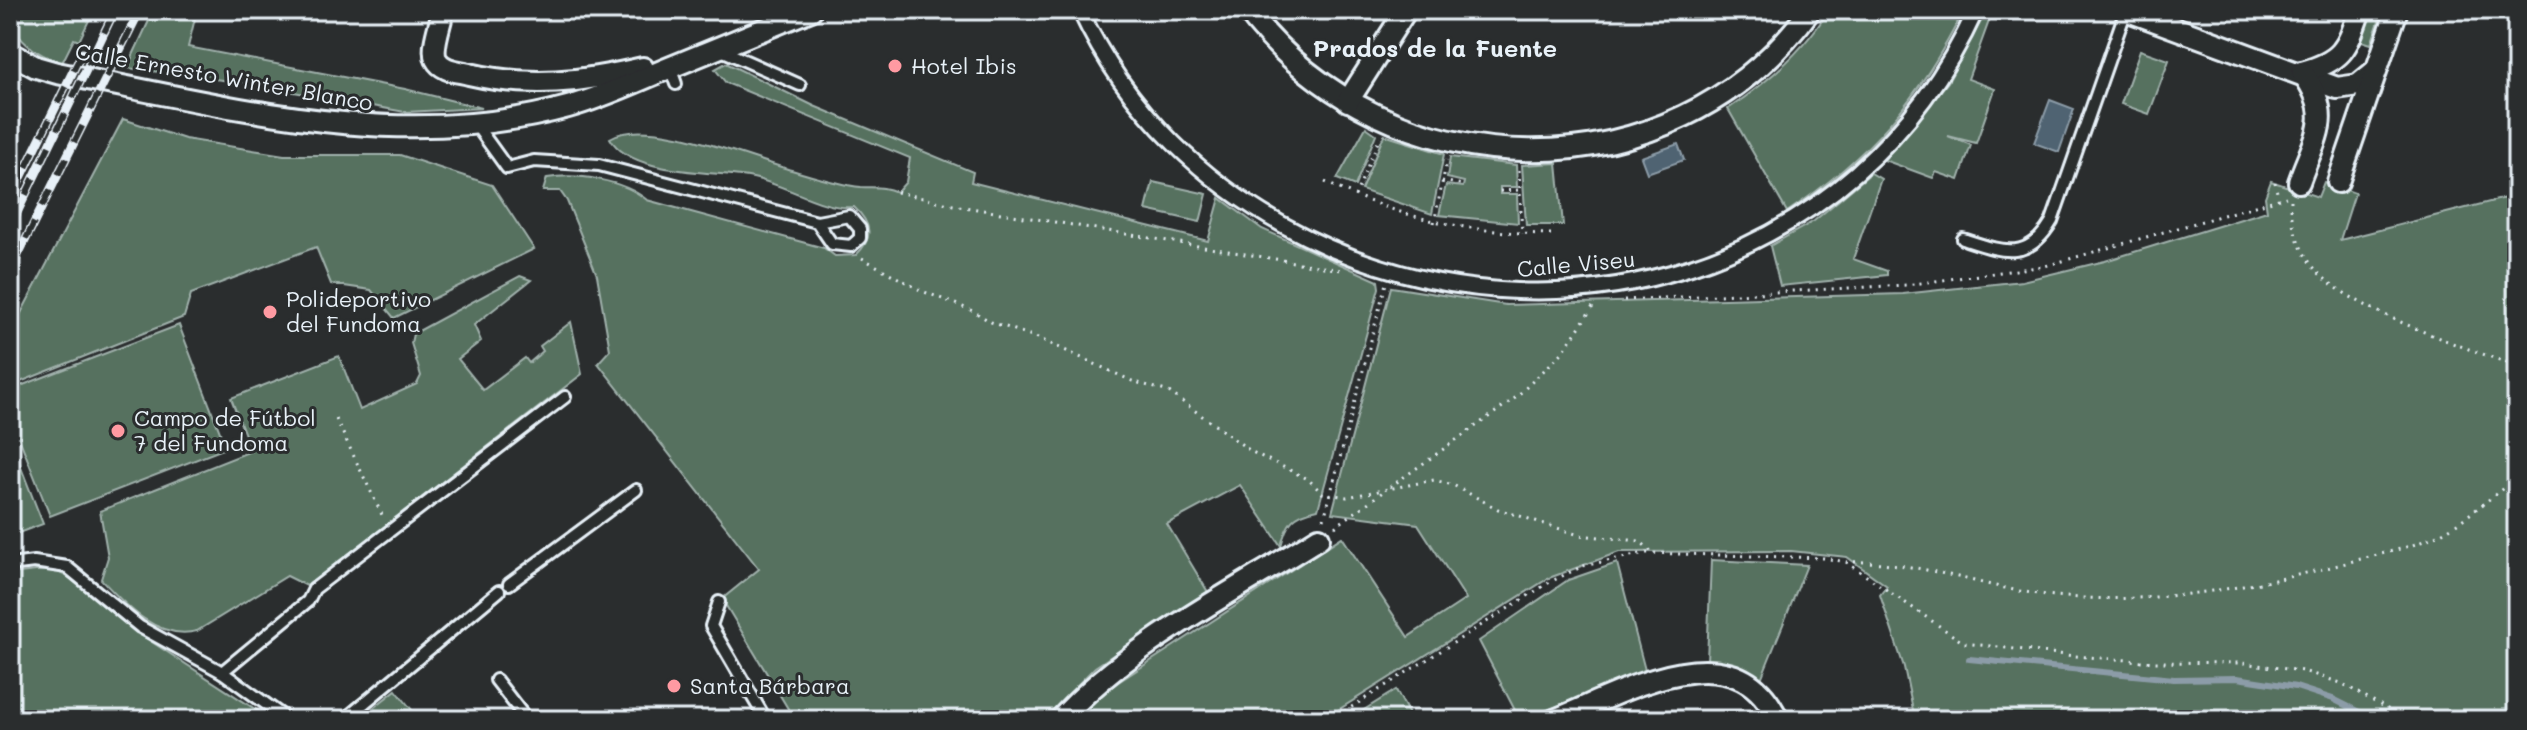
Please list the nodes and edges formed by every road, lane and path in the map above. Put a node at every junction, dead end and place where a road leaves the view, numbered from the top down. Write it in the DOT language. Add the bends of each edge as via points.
graph roads {
  1 [pos="443,10"];
  2 [pos="790,10"];
  3 [pos="811,10"];
  4 [pos="1080,10"];
  5 [pos="1247,10"];
  6 [pos="1406,10"];
  7 [pos="1810,10"];
  8 [pos="1976,10"];
  9 [pos="2126,10"];
  10 [pos="2360,10"];
  11 [pos="2397,10"];
  12 [pos="763,30"];
  13 [pos="714,50"];
  14 [pos="10,53"];
  15 [pos="2375,71"];
  16 [pos="2302,72"];
  17 [pos="800,85"];
  18 [pos="1348,101"];
  19 [pos="476,125"];
  20 [pos="1382,131"];
  21 [pos="1448,152"];
  22 [pos="1519,161"];
  23 [pos="1442,181"];
  24 [pos="1325,182"];
  25 [pos="2275,182"];
  26 [pos="2299,182"];
  27 [pos="2338,182"];
  28 [pos="1463,185"];
  29 [pos="1520,190"];
  30 [pos="1500,191"];
  31 [pos="897,192"];
  32 [pos="1355,196"];
  33 [pos="2278,200"];
  34 [pos="817,222"];
  35 [pos="1434,223"];
  36 [pos="1522,234"];
  37 [pos="1557,234"];
  38 [pos="1963,239"];
  39 [pos="851,246"];
  40 [pos="1345,270"];
  41 [pos="1399,283"];
  42 [pos="1610,288"];
  43 [pos="1584,299"];
  44 [pos="1598,300"];
  45 [pos="2517,366"];
  46 [pos="565,397"];
  47 [pos="336,419"];
  48 [pos="2517,478"];
  49 [pos="1386,489"];
  50 [pos="636,490"];
  51 [pos="1330,495"];
  52 [pos="390,531"];
  53 [pos="1319,538"];
  54 [pos="1654,554"];
  55 [pos="1846,562"];
  56 [pos="10,565"];
  57 [pos="509,584"];
  58 [pos="499,591"];
  59 [pos="719,602"];
  60 [pos="222,672"];
  61 [pos="496,680"];
  62 [pos="288,720"];
  63 [pos="344,720"];
  64 [pos="527,720"];
  65 [pos="766,720"];
  66 [pos="1060,720"];
  67 [pos="1331,720"];
  68 [pos="1554,720"];
  69 [pos="1778,720"];
  70 [pos="2407,720"];
  1 -- 13 [label="street, Calle Ernesto Winter Blanco" via="437,62 494,80 548,85"];
  2 -- 12 [label="street"];
  3 -- 12 [label="street, Calle Ernesto Winter Blanco"];
  4 -- 42 [label="street, Calle Viseu" via="1104,56 1145,113 1191,161 1276,223 1352,260 1421,280 1519,292"];
  5 -- 18 [label="street" via="1291,58"];
  6 -- 18 [label="street"];
  7 -- 18 [label="street" via="1773,55 1733,89 1687,115 1611,143 1557,150 1485,148 1406,128"];
  8 -- 42 [label="street, Calle Viseu" via="1921,104 1820,203 1724,255"];
  9 -- 16 [label="street"];
  9 -- 38 [label="lane" via="2041,241 2002,252"];
  10 -- 16 [label="street" via="2336,60"];
  11 -- 15 [label="street"];
  12 -- 13 [label="street, Calle Ernesto Winter Blanco"];
  13 -- 17 [label="lane"];
  13 -- 19 [label="street, Calle Ernesto Winter Blanco" via="673,76 571,106"];
  14 -- 19 [label="street, Calle Ernesto Winter Blanco" via="57,73 340,124 401,129"];
  15 -- 16 [label="street" via="2347,88"];
  15 -- 27 [label="street"];
  16 -- 26 [label="street" via="2318,93 2321,114"];
  19 -- 34 [label="lane" via="507,168 534,161 599,165"];
  20 -- 32 [label="path"];
  21 -- 23 [label="path"];
  22 -- 29 [label="path"];
  23 -- 28 [label="path"];
  23 -- 35 [label="path"];
  24 -- 32 [label="path"];
  25 -- 33 [label="path"];
  29 -- 30 [label="path"];
  29 -- 36 [label="path"];
  31 -- 40 [label="path"];
  32 -- 35 [label="path"];
  33 -- 44 [label="path" via="2045,266 1906,285"];
  33 -- 45 [label="path" via="2292,195 2296,236 2322,277 2367,305"];
  34 -- 39 [label="lane" via="832,244"];
  34 -- 39 [label="lane" via="842,216 854,220 860,238"];
  35 -- 36 [label="path"];
  36 -- 37 [label="path"];
  39 -- 51 [label="path" via="856,255 922,291 1169,392 1252,452"];
  41 -- 51 [label="path" via="1386,280"];
  42 -- 44 [label="path"];
  43 -- 44 [label="path"];
  44 -- 49 [label="path" via="1563,352 1525,389"];
  46 -- 52 [label="lane"];
  47 -- 52 [label="path"];
  48 -- 55 [label="path" via="2433,537 2324,569 2210,590 2127,596 2037,593 1875,561"];
  49 -- 51 [label="path"];
  49 -- 53 [label="path"];
  49 -- 54 [label="path" via="1434,480 1498,509 1579,535 1640,541"];
  50 -- 57 [label="lane"];
  51 -- 53 [label="path"];
  52 -- 60 [label="lane" via="314,589 308,601"];
  53 -- 66 [label="street" via="1152,644"];
  54 -- 55 [label="path" via="1793,554"];
  54 -- 67 [label="path" via="1618,556 1550,582"];
  55 -- 70 [label="path" via="1964,643 2303,671 2341,683"];
  56 -- 60 [label="lane" via="67,567 140,627"];
  58 -- 63 [label="lane"];
  59 -- 65 [label="lane" via="711,626"];
  60 -- 62 [label="lane"];
  61 -- 64 [label="lane"];
  68 -- 69 [label="street" via="1677,672 1703,668 1730,674 1759,690"];
}
